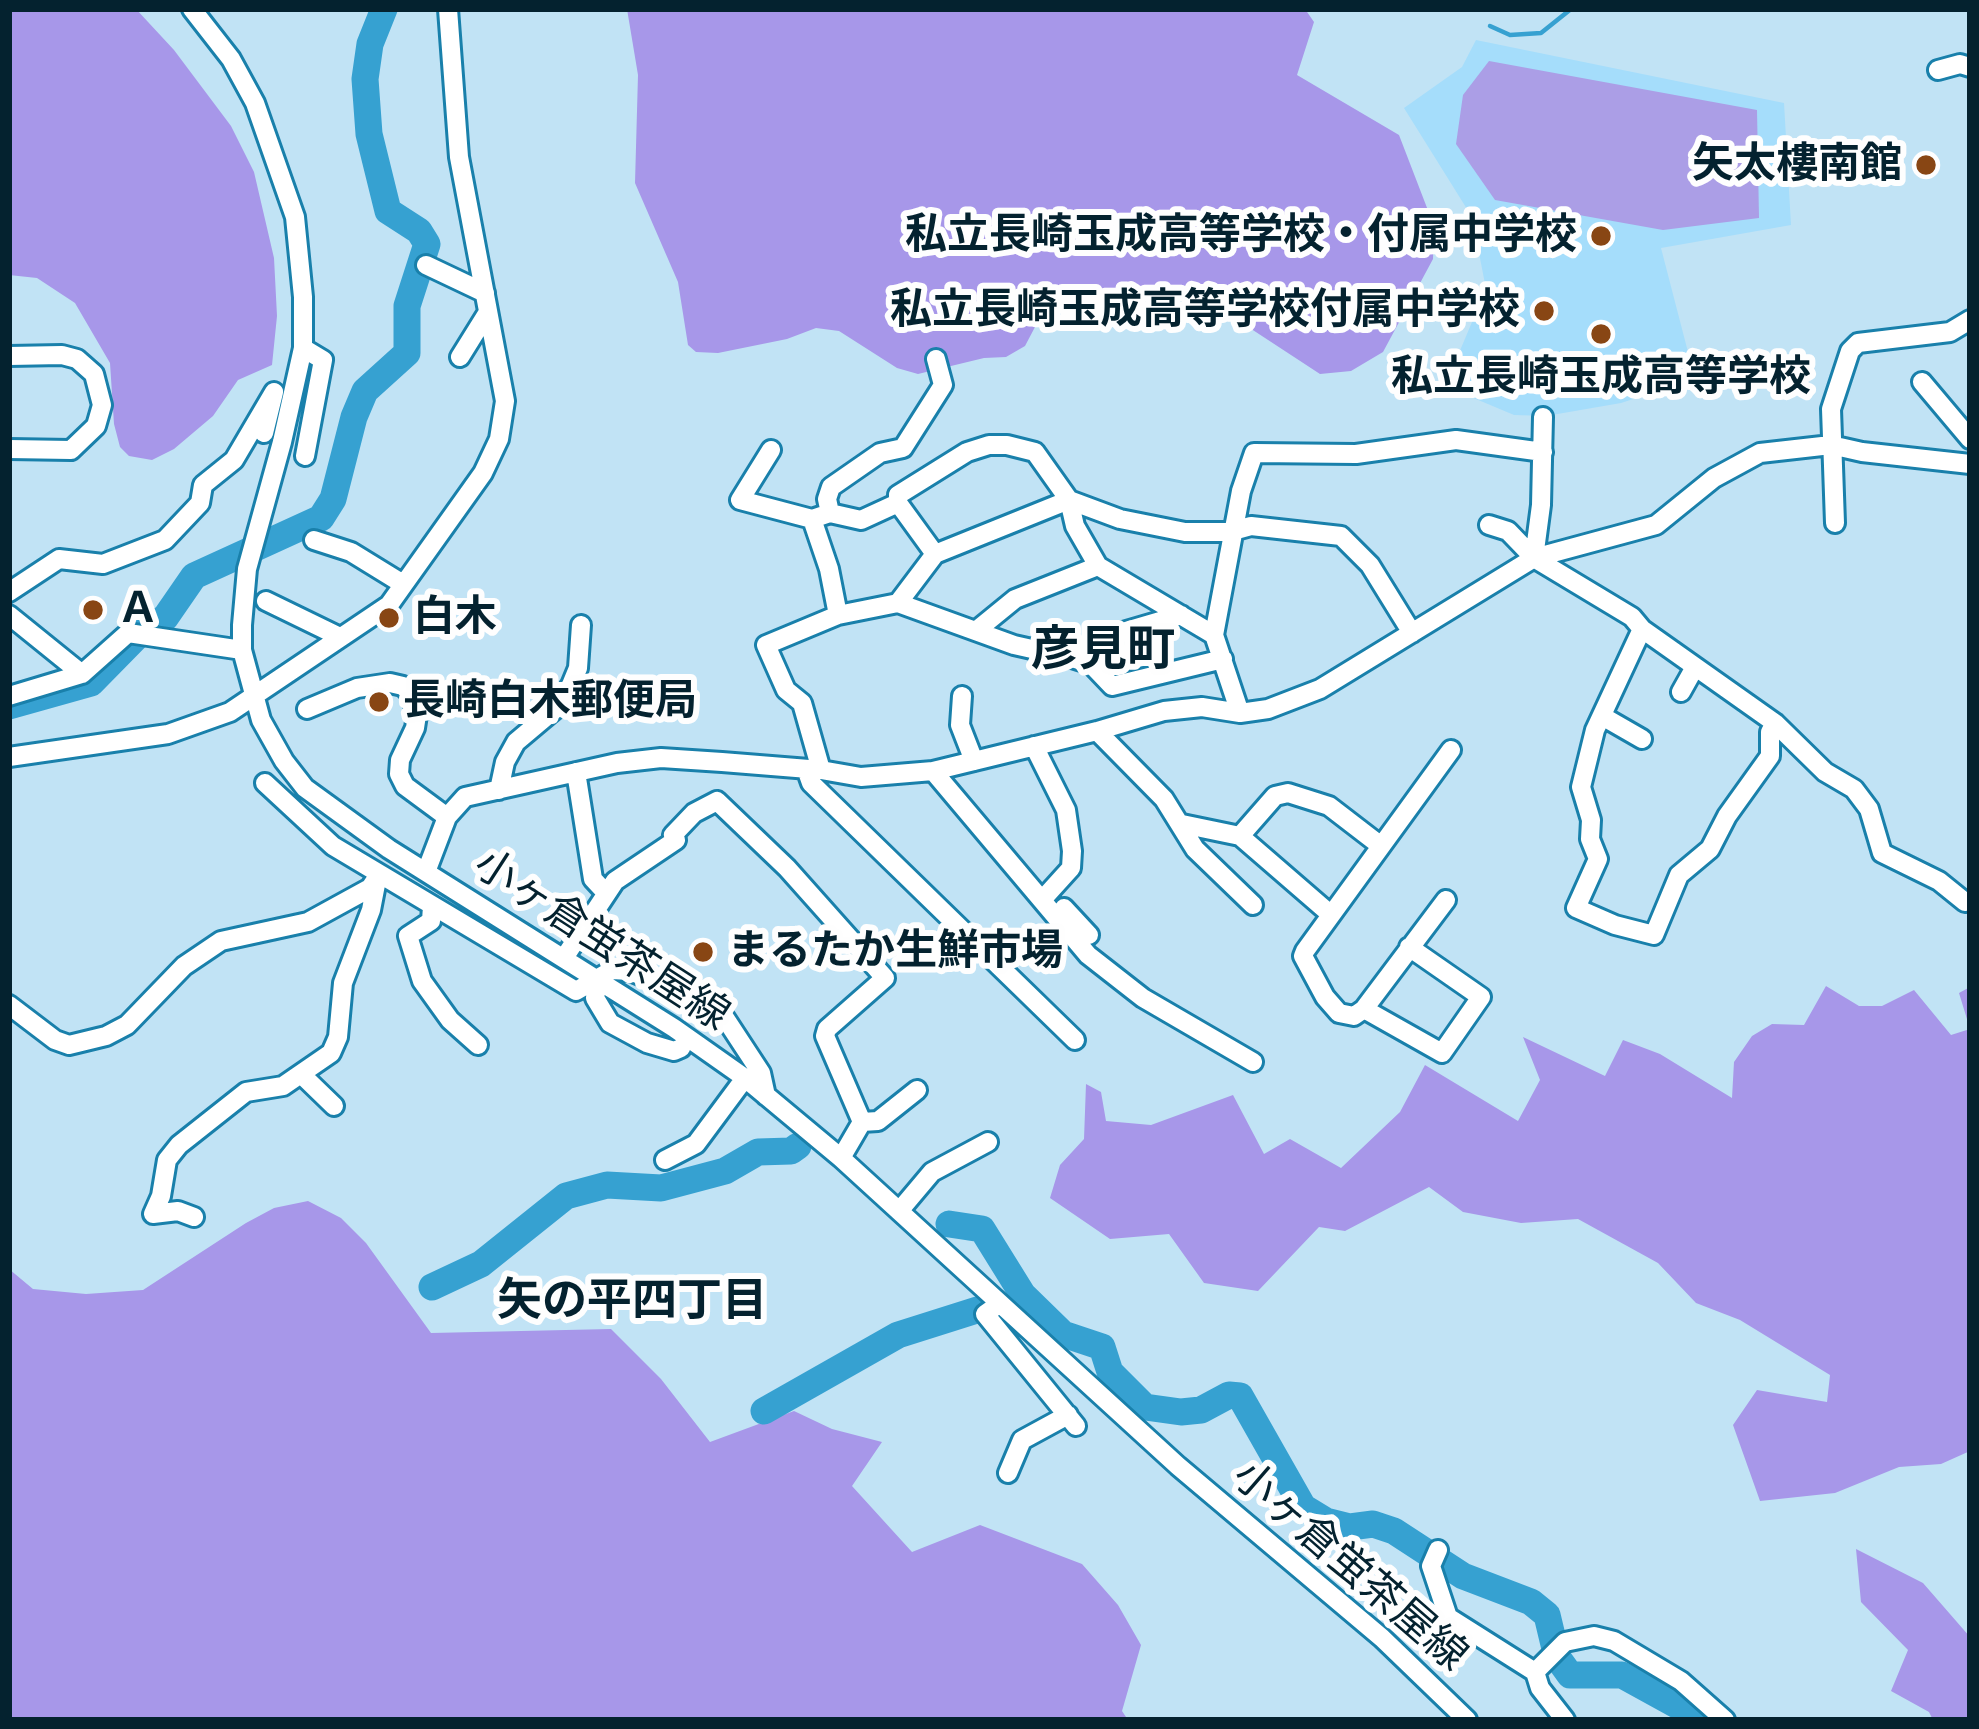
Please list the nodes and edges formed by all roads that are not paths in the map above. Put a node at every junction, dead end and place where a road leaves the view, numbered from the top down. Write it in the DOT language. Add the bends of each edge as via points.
graph roads {
  1 [pos="192,9"];
  2 [pos="448,9"];
  3 [pos="1970,67"];
  4 [pos="1938,70"];
  5 [pos="426,265"];
  6 [pos="487,302"];
  7 [pos="1970,320"];
  8 [pos="303,348"];
  9 [pos="9,356"];
  10 [pos="460,357"];
  11 [pos="936,358"];
  12 [pos="1922,382"];
  13 [pos="1543,417"];
  14 [pos="264,434"];
  15 [pos="1970,439"];
  16 [pos="1832,445"];
  17 [pos="9,449"];
  18 [pos="771,450"];
  19 [pos="1543,452"];
  20 [pos="305,456"];
  21 [pos="1970,464"];
  22 [pos="1069,500"];
  23 [pos="898,503"];
  24 [pos="821,516"];
  25 [pos="1834,523"];
  26 [pos="1489,525"];
  27 [pos="1236,530"];
  28 [pos="314,540"];
  29 [pos="935,554"];
  30 [pos="1534,558"];
  31 [pos="1098,566"];
  32 [pos="403,584"];
  33 [pos="9,592"];
  34 [pos="266,601"];
  35 [pos="898,603"];
  36 [pos="9,615"];
  37 [pos="838,615"];
  38 [pos="1181,615"];
  39 [pos="581,625"];
  40 [pos="1642,629"];
  41 [pos="977,630"];
  42 [pos="1412,633"];
  43 [pos="1214,635"];
  44 [pos="340,637"];
  45 [pos="242,650"];
  46 [pos="1072,658"];
  47 [pos="1223,658"];
  48 [pos="1694,667"];
  49 [pos="82,674"];
  50 [pos="1112,686"];
  51 [pos="1682,692"];
  52 [pos="9,696"];
  53 [pos="962,696"];
  54 [pos="255,697"];
  55 [pos="308,709"];
  56 [pos="1240,712"];
  57 [pos="1602,716"];
  58 [pos="1128,719"];
  59 [pos="1775,723"];
  60 [pos="1097,731"];
  61 [pos="1642,739"];
  62 [pos="1034,746"];
  63 [pos="1450,751"];
  64 [pos="9,757"];
  65 [pos="974,761"];
  66 [pos="813,769"];
  67 [pos="933,771"];
  68 [pos="576,772"];
  69 [pos="265,783"];
  70 [pos="499,790"];
  71 [pos="447,817"];
  72 [pos="1182,824"];
  73 [pos="1240,836"];
  74 [pos="1381,847"];
  75 [pos="1071,868"];
  76 [pos="426,872"];
  77 [pos="379,874"];
  78 [pos="606,893"];
  79 [pos="1042,900"];
  80 [pos="1446,900"];
  81 [pos="1965,902"];
  82 [pos="1252,904"];
  83 [pos="432,906"];
  84 [pos="1330,914"];
  85 [pos="1089,935"];
  86 [pos="1409,947"];
  87 [pos="564,958"];
  88 [pos="598,980"];
  89 [pos="9,1005"];
  90 [pos="1364,1009"];
  91 [pos="1075,1040"];
  92 [pos="478,1045"];
  93 [pos="681,1048"];
  94 [pos="1253,1062"];
  95 [pos="302,1075"];
  96 [pos="745,1078"];
  97 [pos="917,1090"];
  98 [pos="766,1096"];
  99 [pos="334,1106"];
  100 [pos="862,1122"];
  101 [pos="988,1142"];
  102 [pos="841,1157"];
  103 [pos="664,1160"];
  104 [pos="900,1210"];
  105 [pos="194,1217"];
  106 [pos="999,1304"];
  107 [pos="1008,1473"];
  108 [pos="1434,1558"];
  109 [pos="1535,1672"];
  110 [pos="1467,1720"];
  111 [pos="1565,1720"];
  112 [pos="1725,1720"];
  1 -- 8 [label="street, 小ヶ倉蛍茶屋線" via="248,88 288,188"];
  2 -- 6 [label="street" via="459,157"];
  3 -- 4 [label="street"];
  5 -- 6 [label="street"];
  6 -- 10 [label="street"];
  6 -- 32 [label="street" via="505,400 500,439"];
  7 -- 16 [label="street" via="1950,332 1858,343 1831,409"];
  8 -- 20 [label="street" via="323,360"];
  8 -- 45 [label="street, 小ヶ倉蛍茶屋線" via="247,569"];
  9 -- 17 [label="street" via="76,359 94,374 102,404 96,426 71,450"];
  11 -- 24 [label="street" via="943,385 903,448 880,453 831,487"];
  12 -- 15 [label="street"];
  13 -- 19 [label="street"];
  14 -- 33 [label="street" via="274,392 234,460 203,485 200,502 165,540 103,564 58,560"];
  16 -- 21 [label="street"];
  16 -- 25 [label="street"];
  16 -- 30 [label="street" via="1760,453 1656,525"];
  18 -- 24 [label="street" via="740,500"];
  19 -- 27 [label="street" via="1456,440 1397,451 1255,453"];
  19 -- 30 [label="street"];
  22 -- 23 [label="street" via="1035,452 988,445 906,486"];
  22 -- 27 [label="street" via="1159,537"];
  22 -- 29 [label="street"];
  22 -- 31 [label="street"];
  23 -- 24 [label="street" via="861,520"];
  23 -- 29 [label="street"];
  24 -- 37 [label="street"];
  26 -- 30 [label="street" via="1508,531"];
  27 -- 42 [label="street" via="1341,536 1370,565"];
  27 -- 43 [label="street"];
  28 -- 32 [label="street"];
  29 -- 35 [label="street"];
  30 -- 40 [label="street"];
  30 -- 42 [label="street"];
  31 -- 38 [label="street"];
  31 -- 41 [label="street" via="1015,599"];
  32 -- 44 [label="street" via="388,605"];
  34 -- 44 [label="street"];
  35 -- 37 [label="street"];
  35 -- 41 [label="street"];
  36 -- 49 [label="street"];
  37 -- 66 [label="street" via="766,645 786,690 802,704"];
  38 -- 43 [label="street"];
  38 -- 46 [label="street"];
  39 -- 70 [label="street" via="572,685 516,742"];
  40 -- 48 [label="street"];
  40 -- 57 [label="street"];
  41 -- 46 [label="street"];
  42 -- 56 [label="street" via="1304,696"];
  43 -- 47 [label="street"];
  44 -- 54 [label="street"];
  45 -- 49 [label="street" via="136,635"];
  45 -- 54 [label="street, 小ヶ倉蛍茶屋線"];
  46 -- 50 [label="street"];
  47 -- 50 [label="street"];
  47 -- 56 [label="street"];
  48 -- 51 [label="street"];
  48 -- 59 [label="street"];
  49 -- 52 [label="street"];
  50 -- 58 [label="street"];
  53 -- 65 [label="street" via="960,725"];
  54 -- 64 [label="street" via="168,734"];
  54 -- 76 [label="street, 小ヶ倉蛍茶屋線" via="265,732 304,788"];
  55 -- 71 [label="street" via="357,688 403,686 417,715 399,774"];
  56 -- 58 [label="street" via="1202,707"];
  57 -- 59 [label="street" via="1581,788 1598,866 1576,908 1654,934 1678,875 1710,849 1770,755"];
  57 -- 61 [label="street"];
  58 -- 60 [label="street"];
  59 -- 81 [label="street" via="1854,789 1882,853"];
  60 -- 62 [label="street"];
  60 -- 72 [label="street"];
  62 -- 65 [label="street"];
  62 -- 75 [label="street" via="1066,810"];
  63 -- 74 [label="street"];
  65 -- 67 [label="street"];
  66 -- 67 [label="street" via="861,777"];
  66 -- 68 [label="street" via="661,758"];
  66 -- 91 [label="street" via="811,783"];
  67 -- 79 [label="street"];
  68 -- 70 [label="street"];
  68 -- 78 [label="street" via="593,879"];
  69 -- 77 [label="street" via="308,826"];
  70 -- 71 [label="street" via="465,797"];
  71 -- 76 [label="street"];
  72 -- 73 [label="street"];
  72 -- 82 [label="street" via="1195,849"];
  73 -- 74 [label="street" via="1281,793 1329,806"];
  73 -- 84 [label="street"];
  74 -- 84 [label="street"];
  75 -- 79 [label="street"];
  75 -- 85 [label="street" via="1058,902"];
  76 -- 87 [label="street, 小ヶ倉蛍茶屋線"];
  77 -- 83 [label="street"];
  77 -- 89 [label="street" via="370,888 308,922 221,940 106,1036 69,1045"];
  77 -- 95 [label="street" via="344,983 336,1045"];
  78 -- 87 [label="street"];
  78 -- 100 [label="street" via="676,839 694,812 717,801 885,978 825,1036"];
  79 -- 94 [label="street" via="1088,955 1143,998"];
  80 -- 86 [label="street"];
  83 -- 88 [label="street" via="576,991"];
  83 -- 92 [label="street" via="431,921 408,936 422,981"];
  84 -- 90 [label="street" via="1303,956 1339,1013"];
  86 -- 90 [label="street"];
  86 -- 90 [label="street" via="1480,997 1442,1052"];
  87 -- 88 [label="street, 小ヶ倉蛍茶屋線"];
  88 -- 93 [label="street" via="596,998 610,1023 647,1043"];
  88 -- 96 [label="street, 小ヶ倉蛍茶屋線"];
  88 -- 98 [label="street" via="611,970 630,971 707,1003 761,1072"];
  95 -- 99 [label="street"];
  95 -- 105 [label="street" via="246,1092 167,1160 153,1214"];
  96 -- 98 [label="street, 小ヶ倉蛍茶屋線"];
  96 -- 103 [label="street" via="695,1144"];
  97 -- 100 [label="street" via="878,1121"];
  98 -- 102 [label="street, 小ヶ倉蛍茶屋線"];
  100 -- 102 [label="street"];
  101 -- 104 [label="street" via="932,1172"];
  102 -- 104 [label="street, 小ヶ倉蛍茶屋線"];
  104 -- 106 [label="street, 小ヶ倉蛍茶屋線"];
  106 -- 107 [label="street" via="985,1314 1072,1420 1022,1440"];
  106 -- 110 [label="street, 小ヶ倉蛍茶屋線"];
  108 -- 109 [label="street" via="1448,1617"];
  109 -- 111 [label="street"];
  109 -- 112 [label="street" via="1557,1648 1594,1636 1614,1641 1681,1681"];
}
